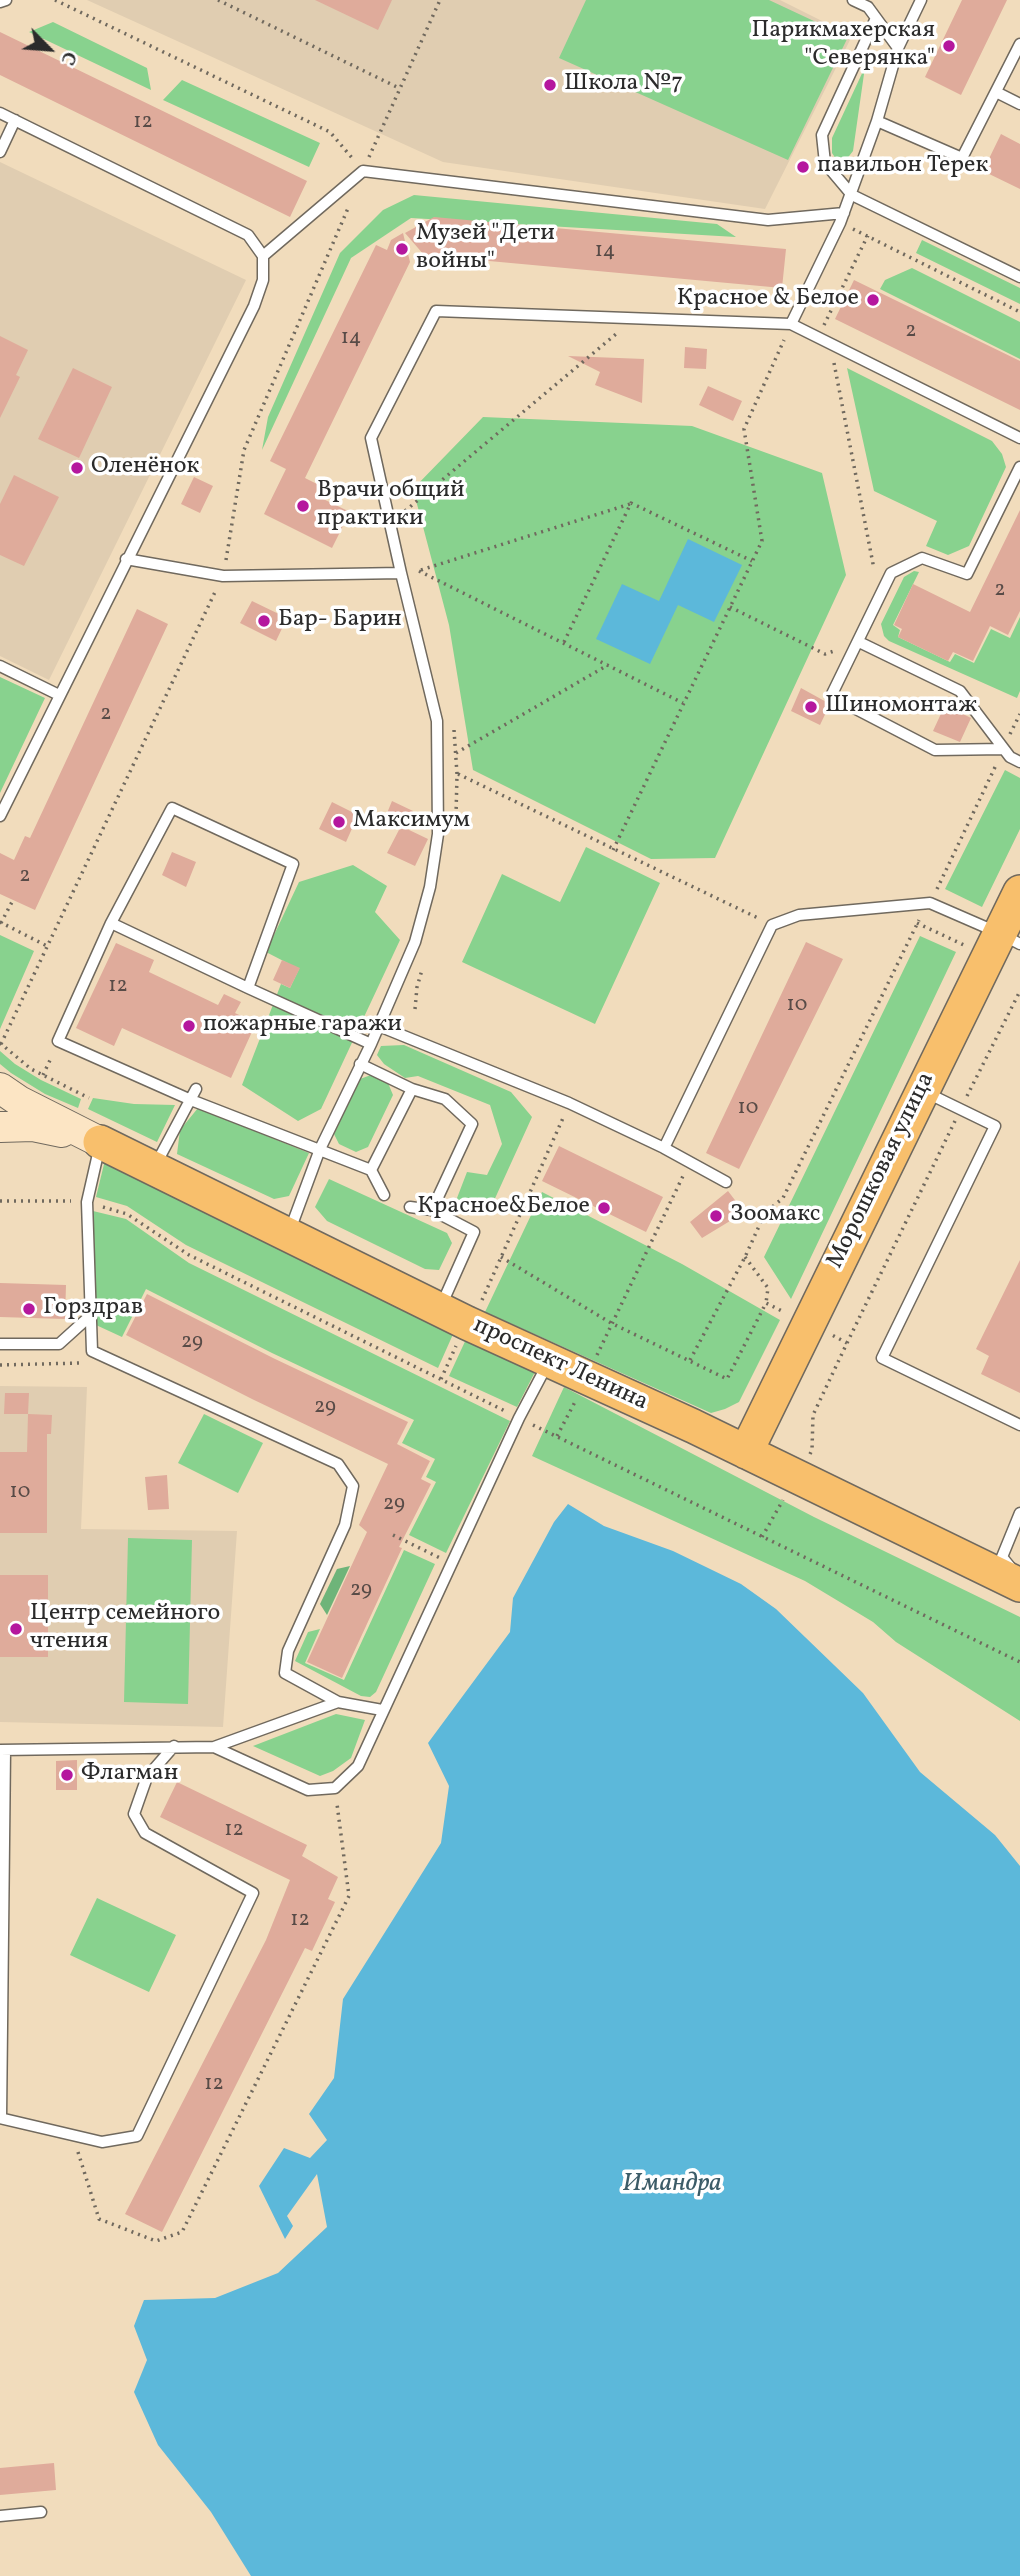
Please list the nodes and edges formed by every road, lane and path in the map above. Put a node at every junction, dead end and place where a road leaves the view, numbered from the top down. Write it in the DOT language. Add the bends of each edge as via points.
graph roads {
  1 [pos="6,0"];
  2 [pos="55,0"];
  3 [pos="218,0"];
  4 [pos="440,0"];
  5 [pos="853,0"];
  6 [pos="921,0"];
  7 [pos="0,2"];
  8 [pos="876,18"];
  9 [pos="1020,44"];
  10 [pos="898,48"];
  11 [pos="399,88"];
  12 [pos="996,93"];
  13 [pos="1020,104"];
  14 [pos="0,113"];
  15 [pos="15,120"];
  16 [pos="877,121"];
  17 [pos="0,152"];
  18 [pos="363,171"];
  19 [pos="852,195"];
  20 [pos="842,218"];
  21 [pos="868,235"];
  22 [pos="263,256"];
  23 [pos="1020,276"];
  24 [pos="1020,312"];
  25 [pos="634,319"];
  26 [pos="791,324"];
  27 [pos="818,338"];
  28 [pos="830,344"];
  29 [pos="1020,438"];
  30 [pos="1020,467"];
  31 [pos="631,503"];
  32 [pos="408,522"];
  33 [pos="126,559"];
  34 [pos="752,561"];
  35 [pos="419,570"];
  36 [pos="401,573"];
  37 [pos="223,576"];
  38 [pos="422,584"];
  39 [pos="880,597"];
  40 [pos="730,607"];
  41 [pos="859,642"];
  42 [pos="563,643"];
  43 [pos="608,665"];
  44 [pos="0,666"];
  45 [pos="59,695"];
  46 [pos="683,703"];
  47 [pos="1020,714"];
  48 [pos="452,719"];
  49 [pos="1003,749"];
  50 [pos="456,752"];
  51 [pos="1020,762"];
  52 [pos="457,774"];
  53 [pos="439,779"];
  54 [pos="0,816"];
  55 [pos="456,824"];
  56 [pos="613,850"];
  57 [pos="1020,892"];
  58 [pos="13,900"];
  59 [pos="930,903"];
  60 [pos="1,923"];
  61 [pos="111,923"];
  62 [pos="772,925"];
  63 [pos="1010,939"];
  64 [pos="47,946"];
  65 [pos="425,961"];
  66 [pos="248,988"];
  67 [pos="1020,991"];
  68 [pos="415,1009"];
  69 [pos="379,1026"];
  70 [pos="58,1041"];
  71 [pos="0,1043"];
  72 [pos="371,1044"];
  73 [pos="360,1064"];
  74 [pos="43,1075"];
  75 [pos="0,1088"];
  76 [pos="412,1089"];
  77 [pos="922,1091"];
  78 [pos="193,1095"];
  79 [pos="89,1098"];
  80 [pos="569,1103"];
  81 [pos="960,1109"];
  82 [pos="0,1127"];
  83 [pos="100,1142"];
  84 [pos="664,1148"];
  85 [pos="320,1149"];
  86 [pos="690,1161"];
  87 [pos="154,1168"];
  88 [pos="371,1170"];
  89 [pos="726,1182"];
  90 [pos="384,1195"];
  91 [pos="410,1207"];
  92 [pos="432,1210"];
  93 [pos="289,1235"];
  94 [pos="501,1258"];
  95 [pos="745,1258"];
  96 [pos="766,1303"];
  97 [pos="90,1316"];
  98 [pos="453,1316"];
  99 [pos="611,1323"];
  100 [pos="0,1343"];
  101 [pos="847,1343"];
  102 [pos="92,1351"];
  103 [pos="550,1360"];
  104 [pos="690,1360"];
  105 [pos="0,1366"];
  106 [pos="588,1376"];
  107 [pos="441,1379"];
  108 [pos="727,1379"];
  109 [pos="1020,1425"];
  110 [pos="557,1436"];
  111 [pos="746,1452"];
  112 [pos="1020,1513"];
  113 [pos="393,1535"];
  114 [pos="451,1563"];
  115 [pos="1020,1572"];
  116 [pos="1020,1585"];
  117 [pos="338,1702"];
  118 [pos="382,1710"];
  119 [pos="174,1746"];
  120 [pos="214,1747"];
  121 [pos="3,1750"];
  122 [pos="335,1788"];
  123 [pos="1,2118"];
  124 [pos="73,2134"];
  125 [pos="41,2512"];
  126 [pos="0,2516"];
  1 -- 7 [label="lane"];
  2 -- 18 [label="path" via="330,132"];
  3 -- 11 [label="path"];
  4 -- 11 [label="path"];
  5 -- 8 [label="lane" via="869,7"];
  6 -- 10 [label="lane"];
  8 -- 10 [label="lane"];
  8 -- 19 [label="lane" via="822,135 825,163"];
  9 -- 12 [label="lane"];
  10 -- 16 [label="lane"];
  11 -- 18 [label="path"];
  12 -- 13 [label="lane"];
  12 -- 16 [label="lane" via="962,158"];
  14 -- 15 [label="lane"];
  15 -- 17 [label="lane"];
  15 -- 22 [label="lane" via="248,235"];
  16 -- 19 [label="lane"];
  18 -- 20 [label="lane" via="768,220"];
  18 -- 22 [label="lane"];
  18 -- 37 [label="path" via="244,450"];
  19 -- 20 [label="lane"];
  19 -- 23 [label="lane"];
  20 -- 21 [label="path"];
  20 -- 26 [label="lane"];
  21 -- 24 [label="path"];
  21 -- 27 [label="path"];
  22 -- 33 [label="lane" via="263,280 254,306"];
  25 -- 26 [label="lane"];
  25 -- 32 [label="path" via="405,510"];
  25 -- 36 [label="lane" via="436,311 371,439"];
  26 -- 27 [label="lane"];
  26 -- 34 [label="path" via="744,429 762,541"];
  27 -- 28 [label="lane"];
  28 -- 29 [label="lane"];
  28 -- 39 [label="path"];
  30 -- 39 [label="lane" via="967,574 922,558 891,573"];
  31 -- 34 [label="path"];
  31 -- 35 [label="path"];
  31 -- 42 [label="path"];
  33 -- 37 [label="lane"];
  33 -- 45 [label="lane"];
  34 -- 40 [label="path"];
  35 -- 38 [label="path"];
  35 -- 42 [label="path"];
  36 -- 37 [label="lane"];
  36 -- 53 [label="lane" via="437,721"];
  37 -- 64 [label="path"];
  39 -- 41 [label="lane"];
  40 -- 41 [label="path" via="825,654"];
  40 -- 46 [label="path"];
  41 -- 49 [label="lane" via="960,691"];
  41 -- 49 [label="lane" via="831,696 935,750"];
  42 -- 43 [label="path"];
  43 -- 46 [label="path"];
  43 -- 50 [label="path"];
  44 -- 45 [label="lane"];
  45 -- 54 [label="lane"];
  46 -- 56 [label="path"];
  47 -- 49 [label="path"];
  48 -- 50 [label="path"];
  49 -- 51 [label="lane"];
  49 -- 59 [label="path"];
  50 -- 52 [label="path"];
  52 -- 53 [label="path"];
  52 -- 55 [label="path"];
  52 -- 56 [label="path"];
  53 -- 69 [label="lane" via="438,834 430,887 415,942"];
  56 -- 62 [label="path"];
  57 -- 63 [label="main road, Морошковая улица"];
  58 -- 60 [label="path"];
  59 -- 62 [label="lane" via="799,915"];
  59 -- 63 [label="lane"];
  59 -- 95 [label="path" via="783,1198 765,1213"];
  60 -- 64 [label="path"];
  61 -- 66 [label="lane"];
  61 -- 66 [label="lane" via="172,808 293,864"];
  61 -- 70 [label="lane"];
  62 -- 84 [label="lane"];
  63 -- 77 [label="main road, Морошковая улица"];
  64 -- 71 [label="path"];
  65 -- 68 [label="path"];
  66 -- 72 [label="lane"];
  67 -- 81 [label="path"];
  69 -- 72 [label="lane"];
  69 -- 80 [label="lane"];
  70 -- 74 [label="path"];
  70 -- 78 [label="lane"];
  71 -- 74 [label="path"];
  72 -- 73 [label="lane"];
  73 -- 76 [label="lane"];
  73 -- 85 [label="lane"];
  74 -- 79 [label="path"];
  75 -- 83 [label="main road, проспект Ленина"];
  76 -- 88 [label="lane"];
  76 -- 92 [label="lane" via="445,1099 472,1124"];
  77 -- 81 [label="lane"];
  77 -- 111 [label="main road, Морошковая улица"];
  78 -- 85 [label="lane"];
  78 -- 87 [label="lane"];
  80 -- 84 [label="lane"];
  80 -- 94 [label="path"];
  81 -- 101 [label="path"];
  81 -- 109 [label="lane" via="995,1126 882,1358"];
  82 -- 83 [label="main road, проспект Ленина" via="33,1126"];
  83 -- 87 [label="main road, проспект Ленина"];
  83 -- 97 [label="lane" via="87,1202"];
  84 -- 86 [label="lane"];
  85 -- 88 [label="lane"];
  85 -- 93 [label="lane"];
  86 -- 89 [label="lane"];
  86 -- 99 [label="path"];
  87 -- 93 [label="main road, проспект Ленина"];
  88 -- 90 [label="lane"];
  91 -- 92 [label="lane"];
  92 -- 98 [label="lane" via="474,1232"];
  93 -- 98 [label="main road, проспект Ленина"];
  94 -- 98 [label="path" via="477,1310"];
  94 -- 99 [label="path"];
  95 -- 96 [label="path" via="768,1288"];
  95 -- 104 [label="path"];
  97 -- 100 [label="lane" via="60,1344"];
  97 -- 102 [label="lane"];
  98 -- 103 [label="main road, проспект Ленина"];
  98 -- 107 [label="path"];
  99 -- 104 [label="path"];
  99 -- 106 [label="path"];
  102 -- 105 [label="path" via="80,1363"];
  102 -- 117 [label="lane" via="338,1464 353,1486 345,1525 288,1651 285,1673"];
  103 -- 106 [label="main road, проспект Ленина"];
  103 -- 114 [label="lane"];
  104 -- 108 [label="path"];
  106 -- 110 [label="path"];
  106 -- 111 [label="main road, проспект Ленина"];
  111 -- 116 [label="main road, проспект Ленина"];
  112 -- 115 [label="lane" via="1002,1557 1007,1566"];
  113 -- 114 [label="path"];
  114 -- 118 [label="lane"];
  117 -- 118 [label="lane"];
  117 -- 120 [label="lane"];
  118 -- 122 [label="lane" via="358,1766"];
  119 -- 120 [label="lane"];
  119 -- 121 [label="lane"];
  119 -- 124 [label="lane" via="147,1777 134,1814 145,1833 253,1893 136,2136 102,2142"];
  120 -- 122 [label="lane" via="308,1790"];
  121 -- 123 [label="lane"];
  122 -- 124 [label="path" via="349,1896 181,2232 156,2241 99,2219"];
  123 -- 124 [label="lane"];
  125 -- 126 [label="lane"];
}
